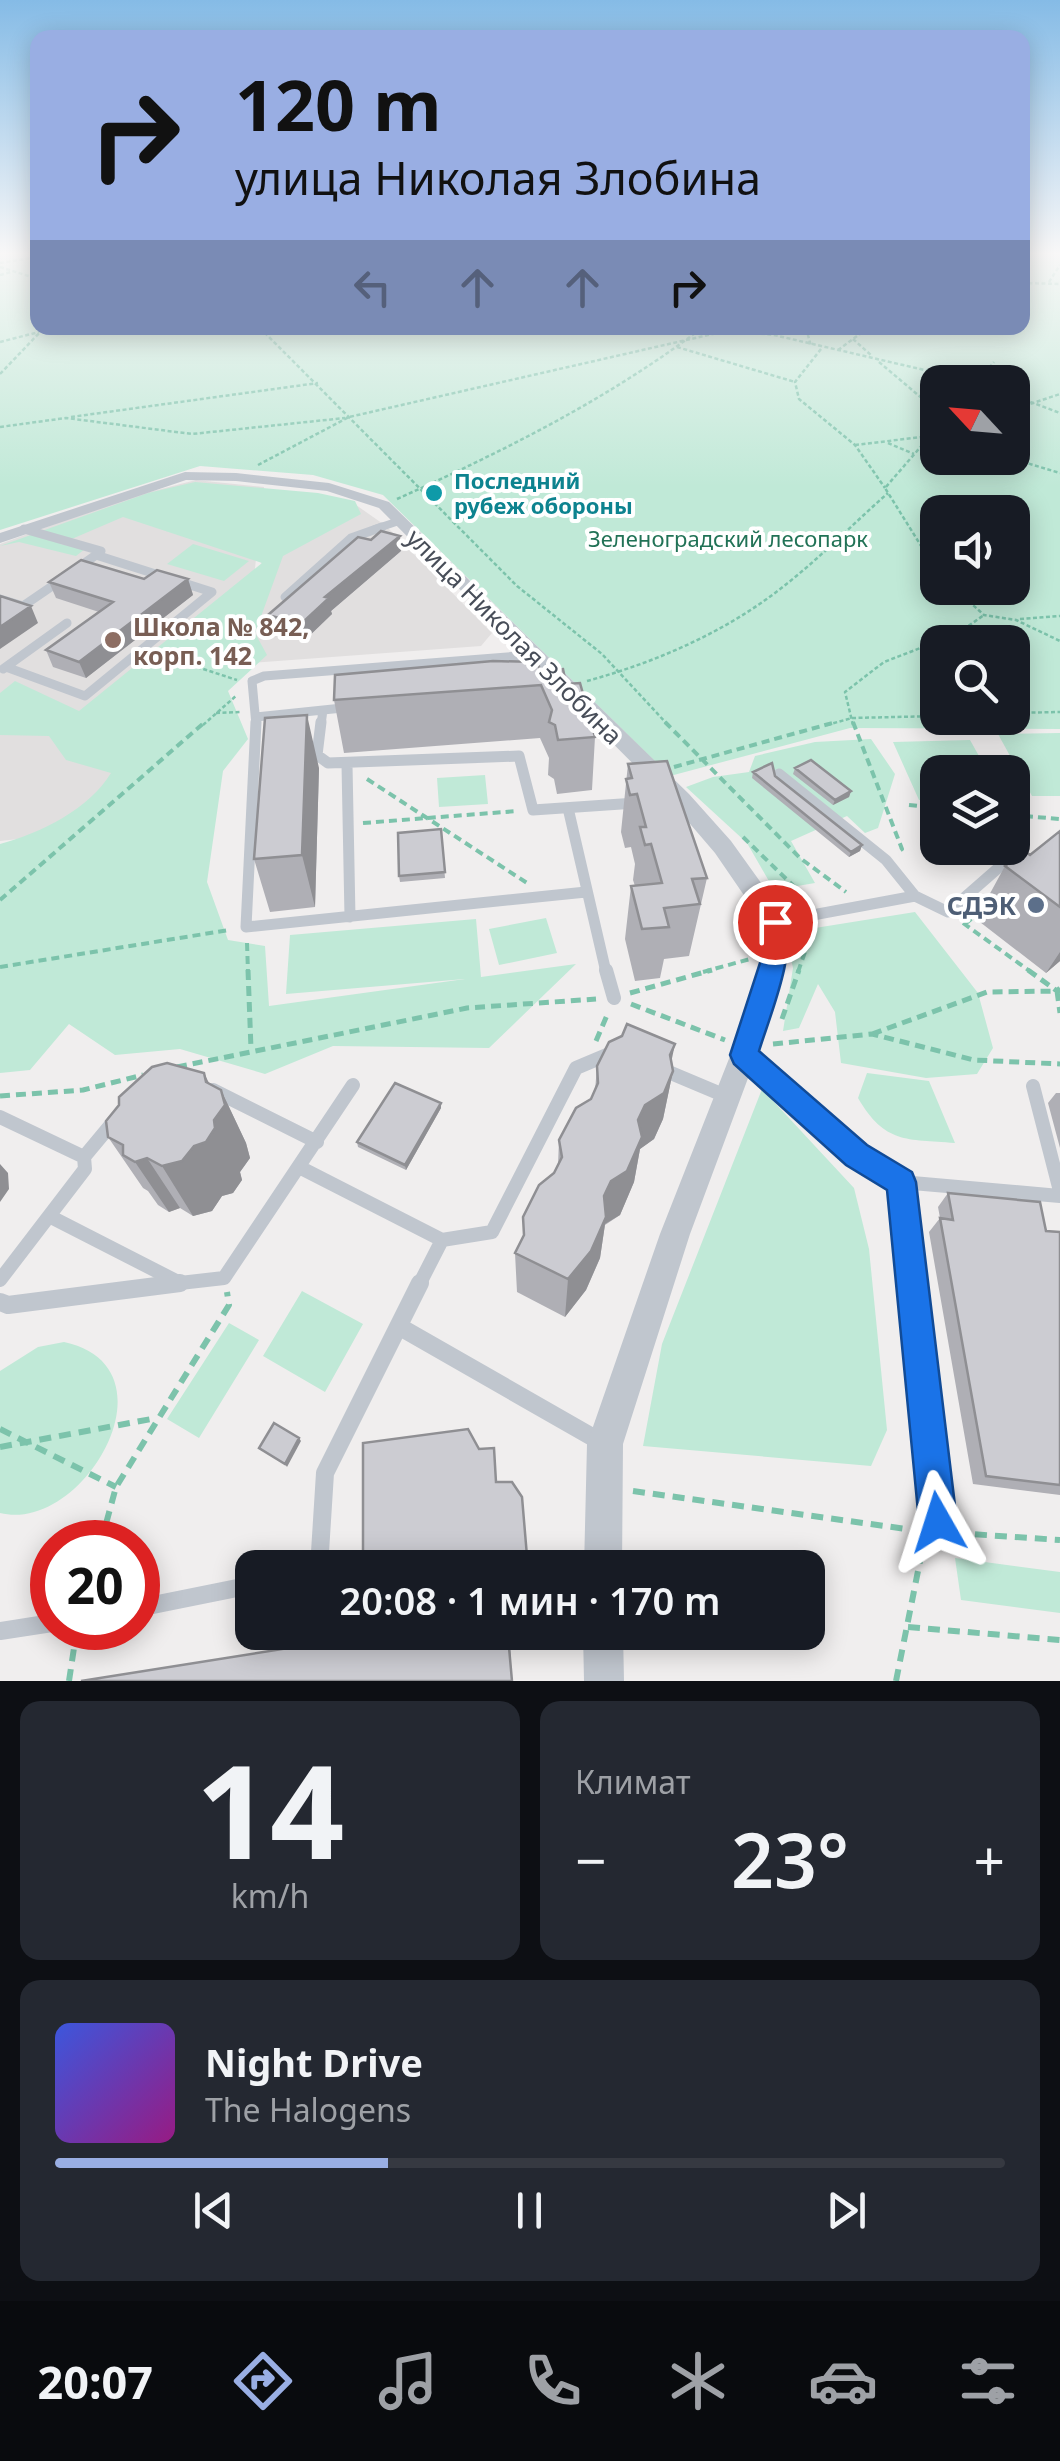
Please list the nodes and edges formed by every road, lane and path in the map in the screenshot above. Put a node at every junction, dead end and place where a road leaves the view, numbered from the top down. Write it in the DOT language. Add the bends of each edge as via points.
graph roads {
  1 [pos="30,334"];
  2 [pos="37,335"];
  3 [pos="267,335"];
  4 [pos="693,335"];
  5 [pos="709,335"];
  6 [pos="765,335"];
  7 [pos="808,335"];
  8 [pos="859,335"];
  9 [pos="688,339"];
  10 [pos="852,340"];
  11 [pos="0,342"];
  12 [pos="811,346"];
  13 [pos="677,347"];
  14 [pos="821,349"];
  15 [pos="838,350"];
  16 [pos="876,359"];
  17 [pos="994,362"];
  18 [pos="991,365"];
  19 [pos="920,369"];
  20 [pos="0,374"];
  21 [pos="795,382"];
  22 [pos="318,383"];
  23 [pos="1060,394"];
  24 [pos="920,397"];
  25 [pos="1030,402"];
  26 [pos="1034,403"];
  27 [pos="1030,404"];
  28 [pos="1060,413"];
  29 [pos="66,418"];
  30 [pos="349,418"];
  31 [pos="0,427"];
  32 [pos="920,438"];
  33 [pos="888,443"];
  34 [pos="855,445"];
  35 [pos="920,447"];
  36 [pos="914,454"];
  37 [pos="1030,464"];
  38 [pos="1060,472"];
  39 [pos="236,477"];
  40 [pos="422,488"];
  41 [pos="886,490"];
  42 [pos="397,508"];
  43 [pos="24,529"];
  44 [pos="0,538"];
  45 [pos="920,544"];
  46 [pos="96,555"];
  47 [pos="284,597"];
  48 [pos="0,600"];
  49 [pos="973,605"];
  50 [pos="984,615"];
  51 [pos="1060,616"];
  52 [pos="1016,620"];
  53 [pos="67,623"];
  54 [pos="1060,641"];
  55 [pos="142,649"];
  56 [pos="532,655"];
  57 [pos="3,669"];
  58 [pos="616,674"];
  59 [pos="252,681"];
  60 [pos="596,694"];
  61 [pos="360,706"];
  62 [pos="323,710"];
  63 [pos="1060,712"];
  64 [pos="216,713"];
  65 [pos="1030,713"];
  66 [pos="256,714"];
  67 [pos="920,716"];
  68 [pos="852,718"];
  69 [pos="320,736"];
  70 [pos="304,738"];
  71 [pos="272,743"];
  72 [pos="256,745"];
  73 [pos="700,759"];
  74 [pos="347,765"];
  75 [pos="779,774"];
  76 [pos="676,793"];
  77 [pos="647,802"];
  78 [pos="909,806"];
  79 [pos="920,807"];
  80 [pos="568,808"];
  81 [pos="533,810"];
  82 [pos="1030,816"];
  83 [pos="1060,819"];
  84 [pos="425,820"];
  85 [pos="348,824"];
  86 [pos="738,832"];
  87 [pos="886,860"];
  88 [pos="1044,873"];
  89 [pos="586,892"];
  90 [pos="548,896"];
  91 [pos="915,896"];
  92 [pos="0,900"];
  93 [pos="862,904"];
  94 [pos="991,904"];
  95 [pos="819,910"];
  96 [pos="948,912"];
  97 [pos="350,917"];
  98 [pos="775,922"];
  99 [pos="965,924"];
  100 [pos="246,927"];
  101 [pos="760,956"];
  102 [pos="0,967"];
  103 [pos="1059,990"];
  104 [pos="614,998"];
  105 [pos="1060,1012"];
  106 [pos="872,1034"];
  107 [pos="251,1049"];
  108 [pos="757,1054"];
  109 [pos="1060,1064"];
  110 [pos="176,1067"];
  111 [pos="576,1068"];
  112 [pos="158,1072"];
  113 [pos="353,1086"];
  114 [pos="1033,1086"];
  115 [pos="199,1092"];
  116 [pos="0,1096"];
  117 [pos="728,1097"];
  118 [pos="119,1115"];
  119 [pos="0,1117"];
  120 [pos="317,1142"];
  121 [pos="84,1158"];
  122 [pos="301,1168"];
  123 [pos="901,1182"];
  124 [pos="1060,1193"];
  125 [pos="49,1216"];
  126 [pos="442,1240"];
  127 [pos="224,1278"];
  128 [pos="0,1280"];
  129 [pos="180,1283"];
  130 [pos="0,1302"];
  131 [pos="400,1327"];
  132 [pos="160,1417"];
  133 [pos="0,1429"];
  134 [pos="27,1442"];
  135 [pos="605,1444"];
  136 [pos="0,1448"];
  137 [pos="116,1488"];
  138 [pos="602,1488"];
  139 [pos="107,1520"];
  140 [pos="926,1532"];
  141 [pos="1060,1540"];
  142 [pos="320,1550"];
  143 [pos="602,1550"];
  144 [pos="235,1588"];
  145 [pos="160,1604"];
  146 [pos="30,1627"];
  147 [pos="908,1627"];
  148 [pos="0,1631"];
  149 [pos="1060,1640"];
  150 [pos="74,1650"];
  151 [pos="604,1650"];
  152 [pos="69,1681"];
  153 [pos="604,1681"];
  154 [pos="896,1681"];
  1 -- 11 [label="path"];
  2 -- 20 [label="path"];
  3 -- 22 [label="path"];
  4 -- 9 [label="path"];
  5 -- 9 [label="path"];
  6 -- 12 [label="path"];
  7 -- 12 [label="path"];
  8 -- 10 [label="path"];
  9 -- 13 [label="path"];
  9 -- 30 [label="path"];
  10 -- 15 [label="path"];
  10 -- 16 [label="path"];
  12 -- 14 [label="path"];
  13 -- 21 [label="path"];
  13 -- 40 [label="path" via="527,436"];
  14 -- 15 [label="path"];
  14 -- 21 [label="path"];
  15 -- 16 [label="path"];
  16 -- 19 [label="path"];
  16 -- 24 [label="path"];
  17 -- 18 [label="path"];
  21 -- 34 [label="path" via="799,399"];
  22 -- 29 [label="path"];
  22 -- 30 [label="path"];
  23 -- 26 [label="path"];
  25 -- 26 [label="path"];
  26 -- 27 [label="path"];
  26 -- 28 [label="path"];
  29 -- 30 [label="path" via="192,434"];
  29 -- 31 [label="path"];
  30 -- 39 [label="path"];
  30 -- 40 [label="path"];
  32 -- 33 [label="path"];
  33 -- 34 [label="path"];
  33 -- 36 [label="path"];
  34 -- 41 [label="path"];
  35 -- 36 [label="path"];
  36 -- 41 [label="path"];
  37 -- 38 [label="path"];
  39 -- 42 [label="street, улица Николая Злобина" via="329,487"];
  39 -- 43 [label="street, улица Николая Злобина" via="159,482"];
  40 -- 42 [label="path"];
  40 -- 58 [label="path"];
  41 -- 45 [label="path"];
  41 -- 58 [label="path" via="786,585 702,637"];
  42 -- 47 [label="lane"];
  42 -- 56 [label="street, улица Николая Злобина"];
  43 -- 44 [label="street, улица Николая Злобина"];
  43 -- 46 [label="lane" via="104,550"];
  46 -- 48 [label="lane" via="23,606"];
  46 -- 55 [label="lane" via="212,592"];
  49 -- 50 [label="path"];
  50 -- 52 [label="path"];
  50 -- 68 [label="path" via="958,634 884,662 858,682 846,692"];
  51 -- 52 [label="path"];
  52 -- 54 [label="path"];
  53 -- 57 [label="lane"];
  55 -- 57 [label="lane" via="85,696"];
  55 -- 59 [label="path"];
  56 -- 59 [label="lane"];
  56 -- 76 [label="street, улица Николая Злобина" via="554,687"];
  58 -- 60 [label="path" via="583,682"];
  58 -- 73 [label="path"];
  59 -- 64 [label="path"];
  59 -- 66 [label="lane"];
  61 -- 62 [label="lane"];
  62 -- 66 [label="lane"];
  62 -- 69 [label="lane"];
  63 -- 65 [label="path"];
  64 -- 66 [label="path"];
  64 -- 92 [label="path"];
  66 -- 72 [label="lane"];
  67 -- 68 [label="path"];
  68 -- 73 [label="path"];
  68 -- 87 [label="path" via="902,849"];
  69 -- 70 [label="lane"];
  69 -- 74 [label="lane" via="317,755"];
  71 -- 72 [label="lane"];
  72 -- 100 [label="lane"];
  73 -- 76 [label="path" via="672,768"];
  73 -- 93 [label="path" via="800,858"];
  74 -- 81 [label="lane" via="519,756"];
  74 -- 84 [label="path"];
  74 -- 85 [label="lane"];
  75 -- 87 [label="lane"];
  76 -- 98 [label="street, улица Николая Злобина"];
  77 -- 80 [label="lane"];
  78 -- 79 [label="path"];
  80 -- 81 [label="lane"];
  80 -- 89 [label="lane"];
  81 -- 84 [label="path"];
  82 -- 83 [label="path"];
  84 -- 85 [label="path"];
  84 -- 90 [label="path"];
  85 -- 97 [label="lane"];
  86 -- 95 [label="path"];
  87 -- 91 [label="lane"];
  88 -- 96 [label="lane" via="1028,862 1004,863"];
  89 -- 90 [label="lane"];
  89 -- 104 [label="lane"];
  90 -- 97 [label="lane"];
  91 -- 93 [label="lane"];
  91 -- 96 [label="lane"];
  93 -- 95 [label="lane"];
  94 -- 99 [label="path"];
  95 -- 98 [label="lane"];
  95 -- 108 [label="path"];
  96 -- 99 [label="path"];
  97 -- 100 [label="lane"];
  98 -- 108 [label="street"];
  99 -- 103 [label="path"];
  100 -- 102 [label="path"];
  100 -- 107 [label="path"];
  101 -- 104 [label="path"];
  103 -- 105 [label="path"];
  103 -- 106 [label="path" via="986,992"];
  104 -- 107 [label="path" via="467,1008"];
  104 -- 108 [label="path"];
  104 -- 111 [label="path" via="594,1046"];
  106 -- 108 [label="path"];
  106 -- 109 [label="path" via="974,1060"];
  107 -- 110 [label="path"];
  108 -- 117 [label="street"];
  108 -- 123 [label="lane" via="856,1155"];
  111 -- 117 [label="lane" via="616,1051"];
  111 -- 126 [label="lane" via="492,1232"];
  112 -- 116 [label="path" via="84,1090"];
  113 -- 120 [label="lane"];
  114 -- 124 [label="lane"];
  115 -- 120 [label="lane" via="216,1090"];
  117 -- 135 [label="street"];
  118 -- 121 [label="lane"];
  119 -- 121 [label="lane"];
  120 -- 122 [label="lane"];
  121 -- 125 [label="lane" via="85,1168"];
  122 -- 126 [label="lane"];
  122 -- 127 [label="lane"];
  123 -- 124 [label="lane"];
  123 -- 140 [label="lane" via="938,1522"];
  125 -- 128 [label="lane"];
  125 -- 129 [label="lane"];
  126 -- 131 [label="lane"];
  127 -- 129 [label="lane"];
  127 -- 132 [label="path" via="230,1305"];
  129 -- 130 [label="lane"];
  131 -- 135 [label="lane"];
  131 -- 142 [label="lane" via="326,1473"];
  132 -- 134 [label="path"];
  132 -- 137 [label="path"];
  133 -- 134 [label="path"];
  134 -- 136 [label="path"];
  134 -- 137 [label="path"];
  135 -- 138 [label="street"];
  137 -- 139 [label="path"];
  138 -- 140 [label="path"];
  138 -- 143 [label="street"];
  140 -- 141 [label="path"];
  140 -- 147 [label="path"];
  144 -- 145 [label="lane"];
  146 -- 148 [label="lane"];
  147 -- 149 [label="path"];
  147 -- 154 [label="path"];
  150 -- 152 [label="path"];
  151 -- 153 [label="street"];
}
